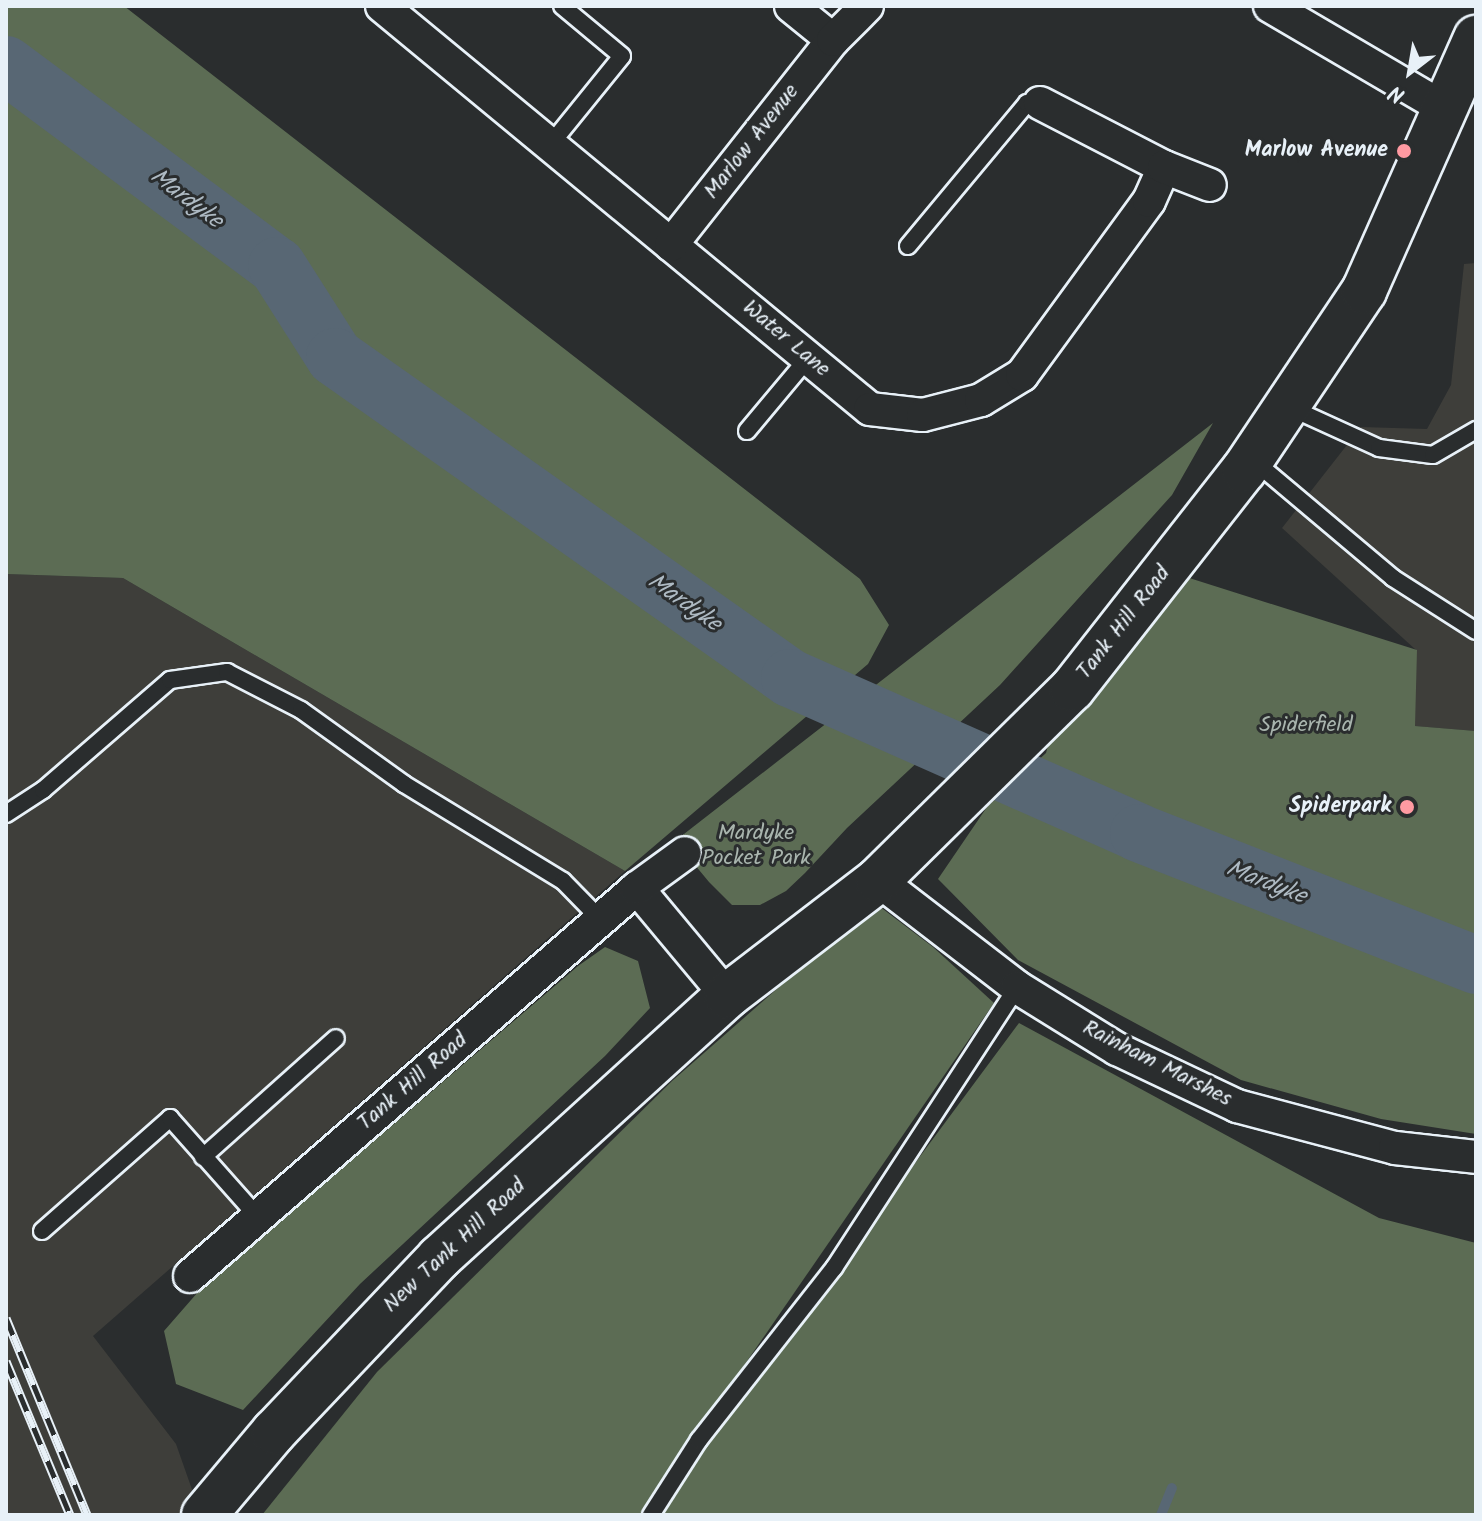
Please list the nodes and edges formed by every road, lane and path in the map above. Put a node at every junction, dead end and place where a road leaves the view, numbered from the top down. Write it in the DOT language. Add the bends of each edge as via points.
graph roads {
  1 [pos="382,6"];
  2 [pos="562,6"];
  3 [pos="791,6"];
  4 [pos="867,6"];
  5 [pos="1270,6"];
  6 [pos="1476,38"];
  7 [pos="833,40"];
  8 [pos="1040,103"];
  9 [pos="1444,108"];
  10 [pos="550,145"];
  11 [pos="1164,167"];
  12 [pos="1210,185"];
  13 [pos="671,245"];
  14 [pos="908,246"];
  15 [pos="808,358"];
  16 [pos="1287,406"];
  17 [pos="1476,430"];
  18 [pos="747,431"];
  19 [pos="1252,459"];
  20 [pos="1476,631"];
  21 [pos="6,814"];
  22 [pos="685,853"];
  23 [pos="878,880"];
  24 [pos="637,888"];
  25 [pos="601,920"];
  26 [pos="1017,987"];
  27 [pos="727,996"];
  28 [pos="336,1038"];
  29 [pos="203,1157"];
  30 [pos="1476,1157"];
  31 [pos="258,1217"];
  32 [pos="42,1231"];
  33 [pos="190,1276"];
  34 [pos="204,1515"];
  35 [pos="651,1515"];
  1 -- 10 [label="street, Water Lane"];
  2 -- 10 [label="lane" via="622,56"];
  3 -- 7 [label="street"];
  4 -- 7 [label="street, Marlow Avenue"];
  5 -- 9 [label="street"];
  6 -- 9 [label="street, Tank Hill Road"];
  7 -- 13 [label="street, Marlow Avenue"];
  8 -- 11 [label="street"];
  8 -- 14 [label="lane" via="1027,103"];
  9 -- 16 [label="street, Tank Hill Road" via="1364,291"];
  10 -- 13 [label="street, Water Lane"];
  11 -- 12 [label="street"];
  11 -- 15 [label="street, Water Lane" via="1149,201 1022,375 981,400 923,415 870,409"];
  13 -- 15 [label="street, Water Lane"];
  15 -- 18 [label="lane"];
  16 -- 17 [label="lane" via="1379,448 1433,455"];
  16 -- 19 [label="street, Tank Hill Road"];
  19 -- 20 [label="lane" via="1393,578"];
  19 -- 23 [label="street, Tank Hill Road" via="1072,689"];
  21 -- 25 [label="lane" via="43,790 170,680 227,672 301,710 404,784 563,881"];
  22 -- 24 [label="street, Tank Hill Road"];
  23 -- 26 [label="street, Rainham Marshes"];
  23 -- 27 [label="street, Tank Hill Road"];
  24 -- 25 [label="street, Tank Hill Road"];
  24 -- 27 [label="street"];
  25 -- 31 [label="street, Tank Hill Road"];
  26 -- 30 [label="street, Rainham Marshes" via="1117,1049 1237,1106 1395,1148"];
  26 -- 35 [label="lane" via="834,1268 699,1440"];
  27 -- 34 [label="street, New Tank Hill Road" via="439,1258 274,1432"];
  28 -- 29 [label="lane"];
  29 -- 31 [label="lane"];
  29 -- 32 [label="lane" via="170,1118"];
  31 -- 33 [label="street, Tank Hill Road"];
}
